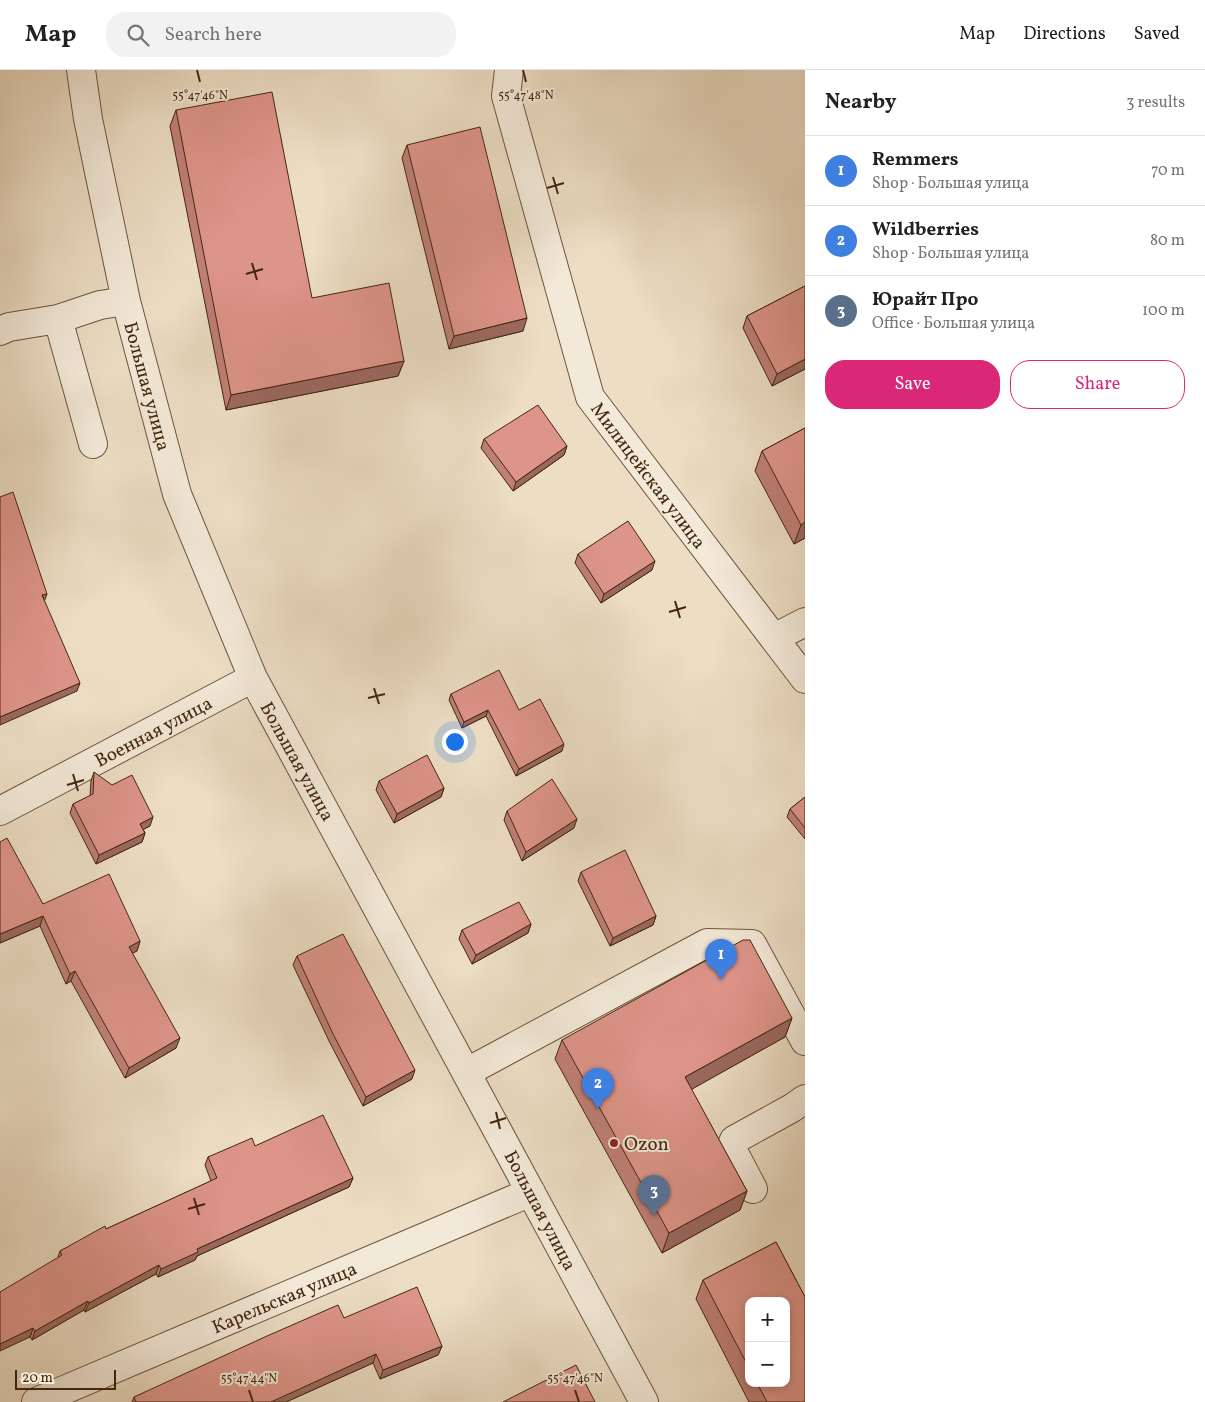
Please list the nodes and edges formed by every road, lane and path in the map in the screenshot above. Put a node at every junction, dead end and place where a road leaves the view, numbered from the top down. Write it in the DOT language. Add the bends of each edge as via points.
graph roads {
  1 [pos="81,70"];
  2 [pos="509,70"];
  3 [pos="126,301"];
  4 [pos="58,319"];
  5 [pos="0,330"];
  6 [pos="93,444"];
  7 [pos="805,622"];
  8 [pos="774,638"];
  9 [pos="253,678"];
  10 [pos="805,679"];
  11 [pos="0,811"];
  12 [pos="805,1041"];
  13 [pos="467,1072"];
  14 [pos="805,1099"];
  15 [pos="753,1189"];
  16 [pos="531,1192"];
  17 [pos="36,1402"];
  18 [pos="644,1402"];
  1 -- 3 [label="street, Большая улица"];
  2 -- 8 [label="street, Милицейская улица" via="506,96 590,397"];
  3 -- 4 [label="street" via="100,305"];
  3 -- 9 [label="street, Большая улица" via="177,494"];
  4 -- 5 [label="street"];
  4 -- 6 [label="street"];
  7 -- 8 [label="street"];
  8 -- 10 [label="street, Милицейская улица"];
  9 -- 11 [label="street, Военная улица"];
  9 -- 13 [label="street, Большая улица"];
  12 -- 13 [label="street" via="752,944 707,943"];
  13 -- 16 [label="street, Большая улица"];
  14 -- 15 [label="street" via="734,1140 731,1147"];
  16 -- 17 [label="street, Карельская улица"];
  16 -- 18 [label="street, Большая улица"];
}
